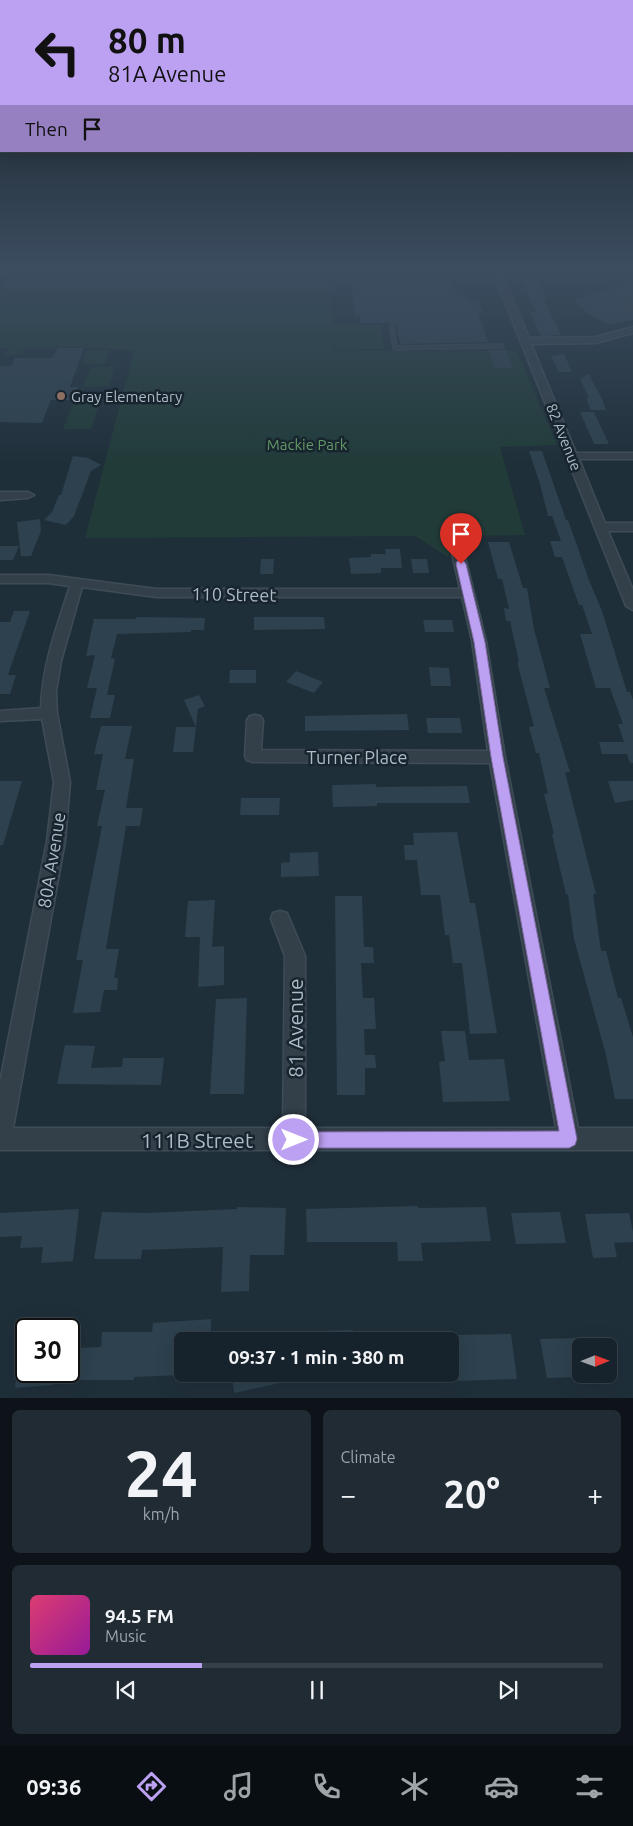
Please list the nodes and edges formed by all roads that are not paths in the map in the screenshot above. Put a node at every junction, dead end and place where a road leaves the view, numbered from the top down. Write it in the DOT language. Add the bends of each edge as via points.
graph roads {
  1 [pos="393,332"];
  2 [pos="522,332"];
  3 [pos="625,332"];
  4 [pos="526,341"];
  5 [pos="501,346"];
  6 [pos="572,456"];
  7 [pos="633,456"];
  8 [pos="0,496"];
  9 [pos="28,496"];
  10 [pos="602,527"];
  11 [pos="633,527"];
  12 [pos="457,549"];
  13 [pos="0,579"];
  14 [pos="77,583"];
  15 [pos="469,593"];
  16 [pos="633,606"];
  17 [pos="49,713"];
  18 [pos="0,716"];
  19 [pos="255,720"];
  20 [pos="497,757"];
  21 [pos="280,919"];
  22 [pos="0,1139"];
  23 [pos="569,1139"];
  24 [pos="633,1139"];
  25 [pos="294,1140"];
  1 -- 5 [label="lane" via="395,348"];
  2 -- 4 [label="street, 82 Avenue"];
  3 -- 4 [label="street" via="596,340"];
  4 -- 6 [label="street, 82 Avenue"];
  6 -- 7 [label="street"];
  6 -- 10 [label="street, 82 Avenue"];
  8 -- 9 [label="street"];
  10 -- 11 [label="street"];
  10 -- 16 [label="street, 82 Avenue"];
  12 -- 15 [label="street"];
  13 -- 14 [label="street, 110 Street"];
  14 -- 15 [label="street, 110 Street" via="156,593"];
  14 -- 17 [label="street, 80A Avenue" via="54,661"];
  15 -- 20 [label="street"];
  17 -- 18 [label="street"];
  17 -- 22 [label="street, 80A Avenue" via="62,782 56,841"];
  19 -- 20 [label="street, Turner Place" via="253,756"];
  20 -- 23 [label="street"];
  21 -- 25 [label="street, 81 Avenue" via="295,956"];
  22 -- 25 [label="street, 111B Street"];
  23 -- 24 [label="street, 111B Street"];
  23 -- 25 [label="street, 111B Street"];
}
